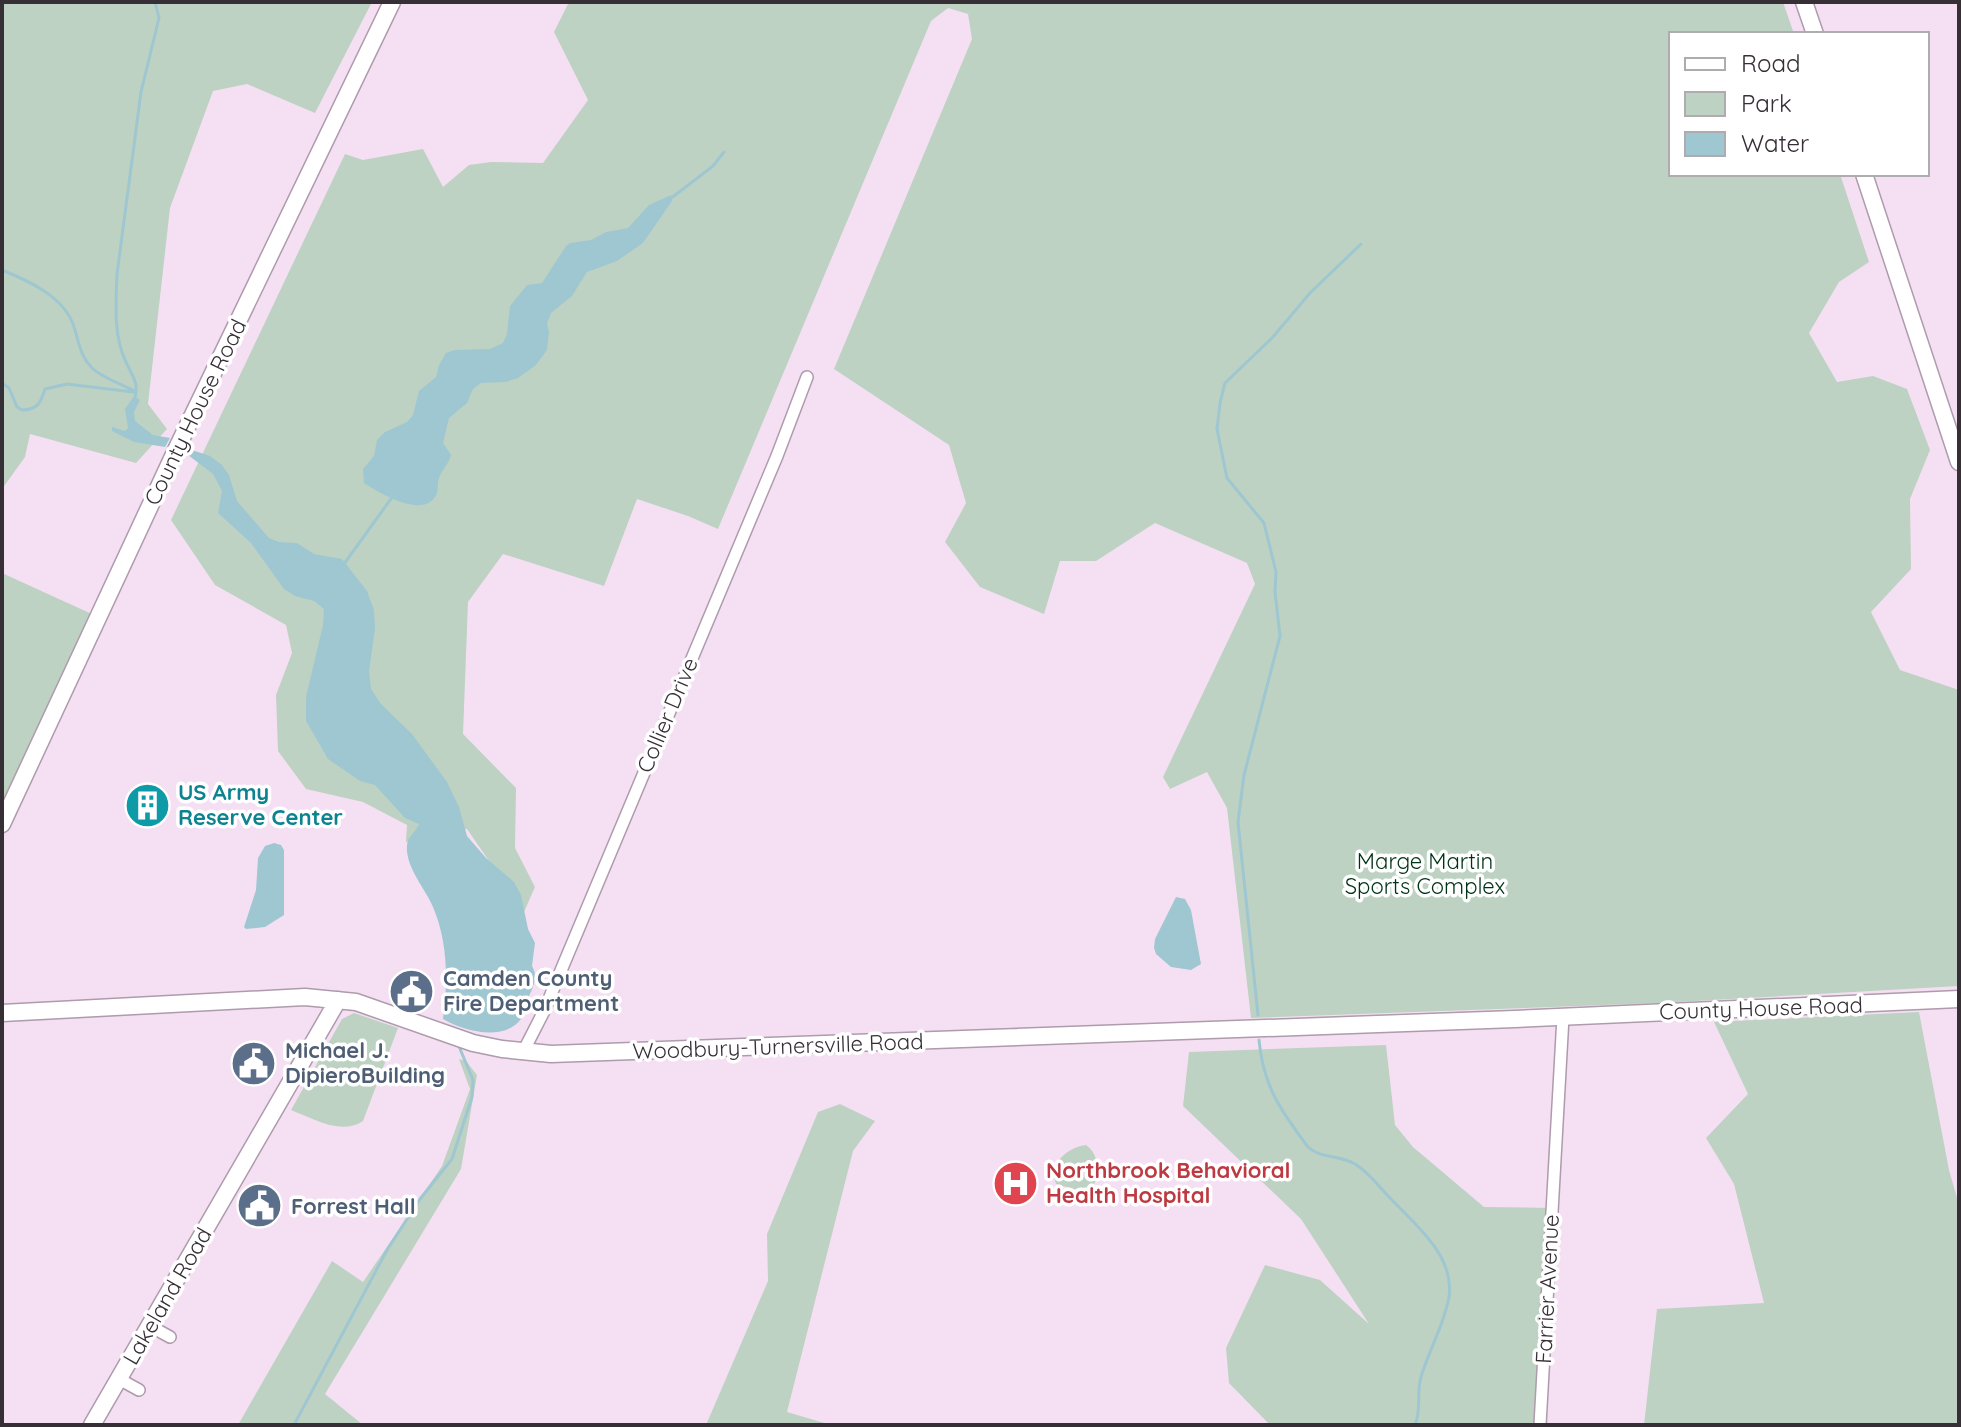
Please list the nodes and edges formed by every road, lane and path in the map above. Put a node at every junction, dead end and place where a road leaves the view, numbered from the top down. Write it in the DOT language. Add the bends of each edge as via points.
graph roads {
  1 [pos="392,2"];
  2 [pos="1804,2"];
  3 [pos="1814,32"];
  4 [pos="1865,176"];
  5 [pos="807,377"];
  6 [pos="1959,462"];
  7 [pos="2,824"];
  8 [pos="1959,999"];
  9 [pos="338,1000"];
  10 [pos="2,1013"];
  11 [pos="1563,1017"];
  12 [pos="523,1052"];
  13 [pos="150,1326"];
  14 [pos="170,1337"];
  15 [pos="119,1379"];
  16 [pos="139,1390"];
  17 [pos="92,1425"];
  18 [pos="1540,1425"];
  1 -- 7 [label="main road, County House Road"];
  2 -- 3 [label="main road"];
  4 -- 6 [label="main road"];
  5 -- 12 [label="street, Collier Drive"];
  8 -- 11 [label="main road, County House Road"];
  9 -- 10 [label="main road, Woodbury-Turnersville Road" via="307,997"];
  9 -- 12 [label="main road, Woodbury-Turnersville Road" via="359,1002 473,1043"];
  9 -- 13 [label="main road, Lakeland Road"];
  11 -- 12 [label="main road, Woodbury-Turnersville Road"];
  11 -- 18 [label="street, Farrier Avenue"];
  13 -- 14 [label="street"];
  13 -- 15 [label="main road, Lakeland Road"];
  15 -- 16 [label="street"];
  15 -- 17 [label="main road, Lakeland Road"];
}
